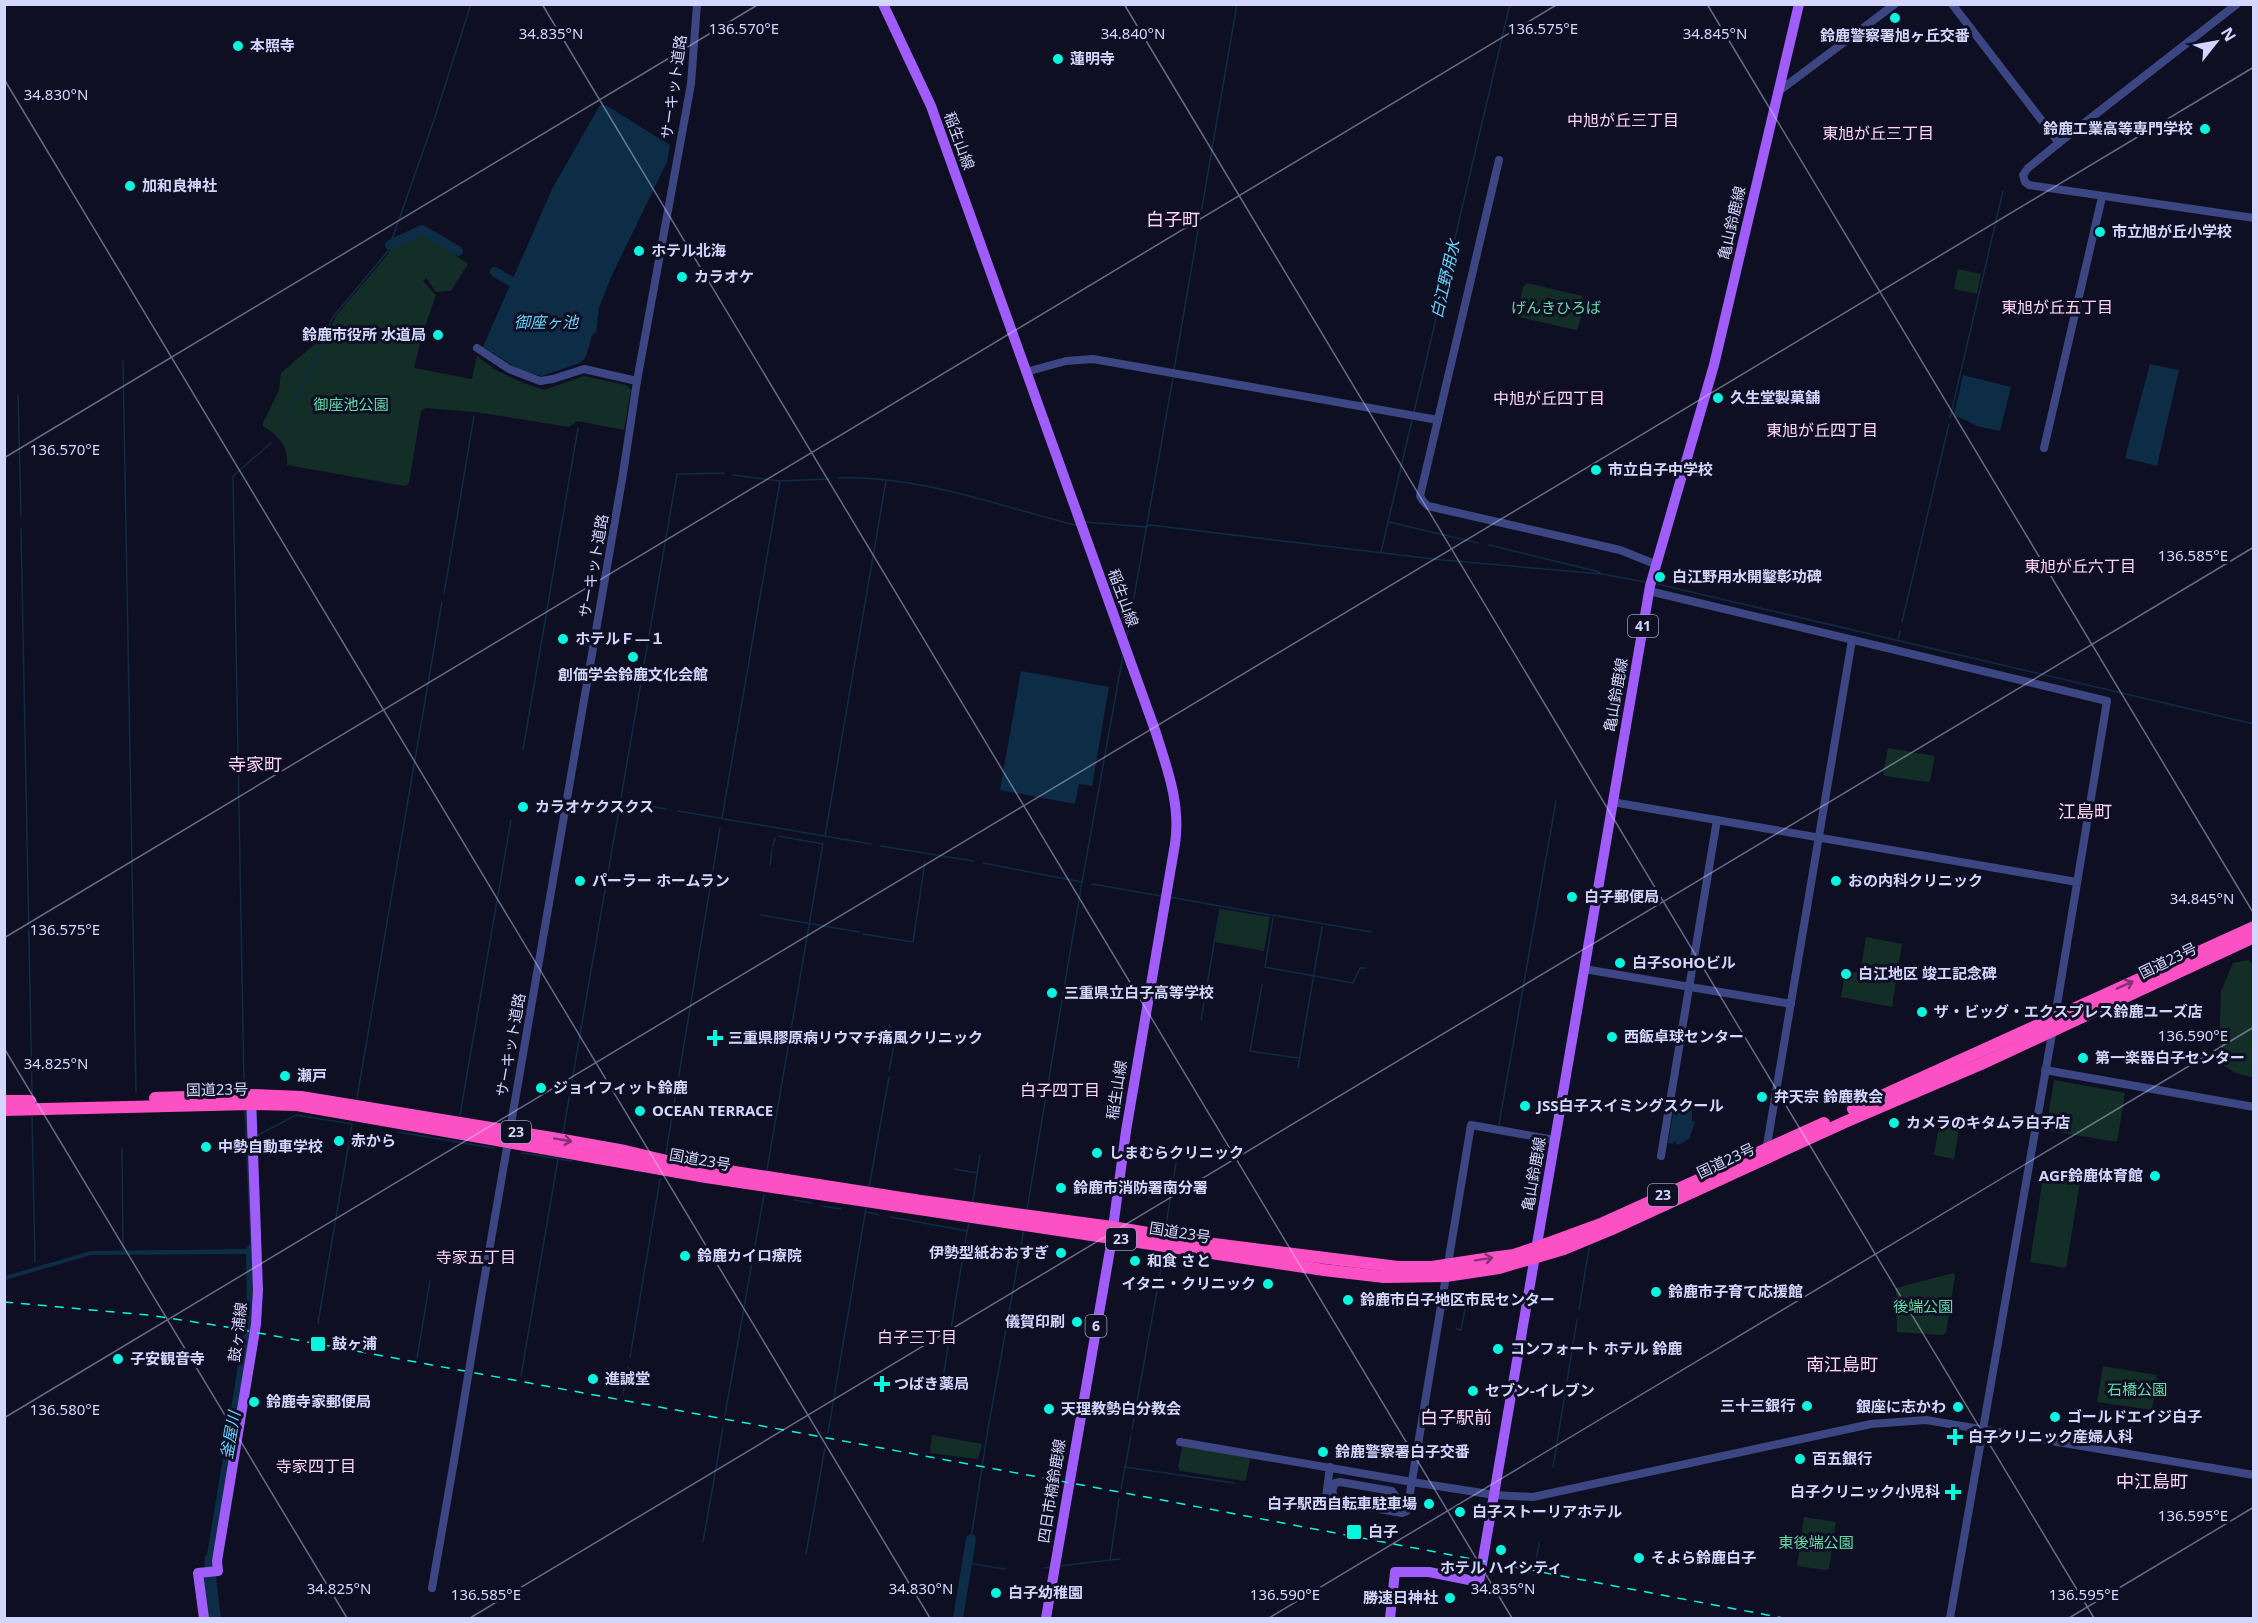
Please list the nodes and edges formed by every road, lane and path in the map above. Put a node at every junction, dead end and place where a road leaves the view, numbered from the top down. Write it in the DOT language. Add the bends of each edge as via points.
graph roads {
  1 [pos="697,4"];
  2 [pos="883,4"];
  3 [pos="1799,4"];
  4 [pos="1895,4"];
  5 [pos="1952,4"];
  6 [pos="2237,4"];
  7 [pos="1779,91"];
  8 [pos="2059,143"];
  9 [pos="1499,160"];
  10 [pos="2102,196"];
  11 [pos="2253,218"];
  12 [pos="477,348"];
  13 [pos="1026,372"];
  14 [pos="637,381"];
  15 [pos="1438,420"];
  16 [pos="2044,448"];
  17 [pos="1655,564"];
  18 [pos="1649,591"];
  19 [pos="1852,640"];
  20 [pos="1612,802"];
  21 [pos="1717,820"];
  22 [pos="1818,838"];
  23 [pos="2077,882"];
  24 [pos="2253,927"];
  25 [pos="2253,937"];
  26 [pos="1584,969"];
  27 [pos="1689,987"];
  28 [pos="1791,1004"];
  29 [pos="2054,1024"];
  30 [pos="2045,1070"];
  31 [pos="251,1100"];
  32 [pos="4,1101"];
  33 [pos="2253,1107"];
  34 [pos="4,1110"];
  35 [pos="509,1136"];
  36 [pos="1555,1140"];
  37 [pos="1765,1154"];
  38 [pos="1661,1156"];
  39 [pos="1111,1232"];
  40 [pos="1536,1253"];
  41 [pos="1447,1270"];
  42 [pos="1983,1429"];
  43 [pos="1180,1442"];
  44 [pos="1330,1467"];
  45 [pos="2253,1475"];
  46 [pos="1412,1482"];
  47 [pos="1495,1495"];
  48 [pos="1336,1501"];
  49 [pos="1390,1511"];
  50 [pos="432,1588"];
  51 [pos="204,1618"];
  52 [pos="1046,1618"];
  53 [pos="1390,1618"];
  54 [pos="1950,1618"];
  1 -- 14 [label="street, サーキット道路" via="691,84"];
  2 -- 13 [label="main road, 稲生山線" via="931,106"];
  3 -- 7 [label="main road, 亀山鈴鹿線 / 41"];
  4 -- 7 [label="street"];
  5 -- 8 [label="street"];
  6 -- 8 [label="street"];
  7 -- 17 [label="main road, 亀山鈴鹿線 / 41" via="1714,364"];
  8 -- 10 [label="street" via="2025,170 2025,182"];
  9 -- 15 [label="street"];
  10 -- 11 [label="street"];
  10 -- 16 [label="street"];
  12 -- 14 [label="street" via="509,369 540,381 584,369"];
  13 -- 15 [label="street" via="1080,358"];
  13 -- 39 [label="main road, 稲生山線" via="1175,794 1178,827"];
  14 -- 35 [label="street, サーキット道路"];
  15 -- 17 [label="street" via="1420,496 1425,504 1620,550"];
  17 -- 18 [label="main road, 亀山鈴鹿線 / 41"];
  18 -- 19 [label="street"];
  18 -- 20 [label="main road, 亀山鈴鹿線 / 41"];
  19 -- 22 [label="street"];
  19 -- 23 [label="street" via="2107,701"];
  20 -- 21 [label="street"];
  20 -- 26 [label="main road, 亀山鈴鹿線 / 41"];
  21 -- 22 [label="street"];
  21 -- 27 [label="street"];
  22 -- 23 [label="street"];
  22 -- 28 [label="street"];
  23 -- 29 [label="street"];
  29 -- 24 [label="highway, 国道23号 / 23, one-way"];
  25 -- 29 [label="highway, 国道23号 / 23" via="2144,990"];
  26 -- 27 [label="street"];
  26 -- 36 [label="main road, 亀山鈴鹿線 / 41"];
  27 -- 28 [label="street"];
  27 -- 38 [label="street"];
  28 -- 37 [label="street"];
  29 -- 30 [label="street"];
  29 -- 37 [label="highway, 国道23号 / 23"];
  30 -- 33 [label="street"];
  30 -- 42 [label="street"];
  31 -- 32 [label="highway, 国道23号 / 23"];
  31 -- 34 [label="highway, 国道23号 / 23"];
  31 -- 35 [label="highway, 国道23号 / 23"];
  31 -- 51 [label="main road, 鼓ヶ浦線" via="258,1299 217,1571 200,1573"];
  35 -- 39 [label="highway, 国道23号 / 23" via="706,1177"];
  35 -- 50 [label="street, サーキット道路, bridge"];
  36 -- 40 [label="main road, 亀山鈴鹿線 / 41"];
  36 -- 41 [label="street" via="1471,1125"];
  37 -- 40 [label="highway, 国道23号 / 23" via="1604,1233"];
  39 -- 41 [label="highway, 国道23号 / 23" via="1363,1275 1409,1278"];
  39 -- 52 [label="main road, 四日市楠鈴鹿線 / 6"];
  40 -- 41 [label="highway, 国道23号 / 23" via="1499,1268"];
  40 -- 47 [label="main road, 亀山鈴鹿線"];
  41 -- 46 [label="street"];
  42 -- 45 [label="street"];
  42 -- 47 [label="street" via="1926,1420 1880,1422 1546,1495"];
  42 -- 54 [label="street"];
  43 -- 44 [label="street"];
  44 -- 46 [label="street"];
  44 -- 48 [label="street" via="1326,1497"];
  46 -- 47 [label="street"];
  46 -- 49 [label="street" via="1407,1511"];
  47 -- 53 [label="main road, 亀山鈴鹿線" via="1479,1582 1429,1572 1395,1572"];
  48 -- 49 [label="street"];
  48 -- 49 [label="street" via="1332,1491 1335,1483 1340,1482 1392,1491 1397,1498"];
}
